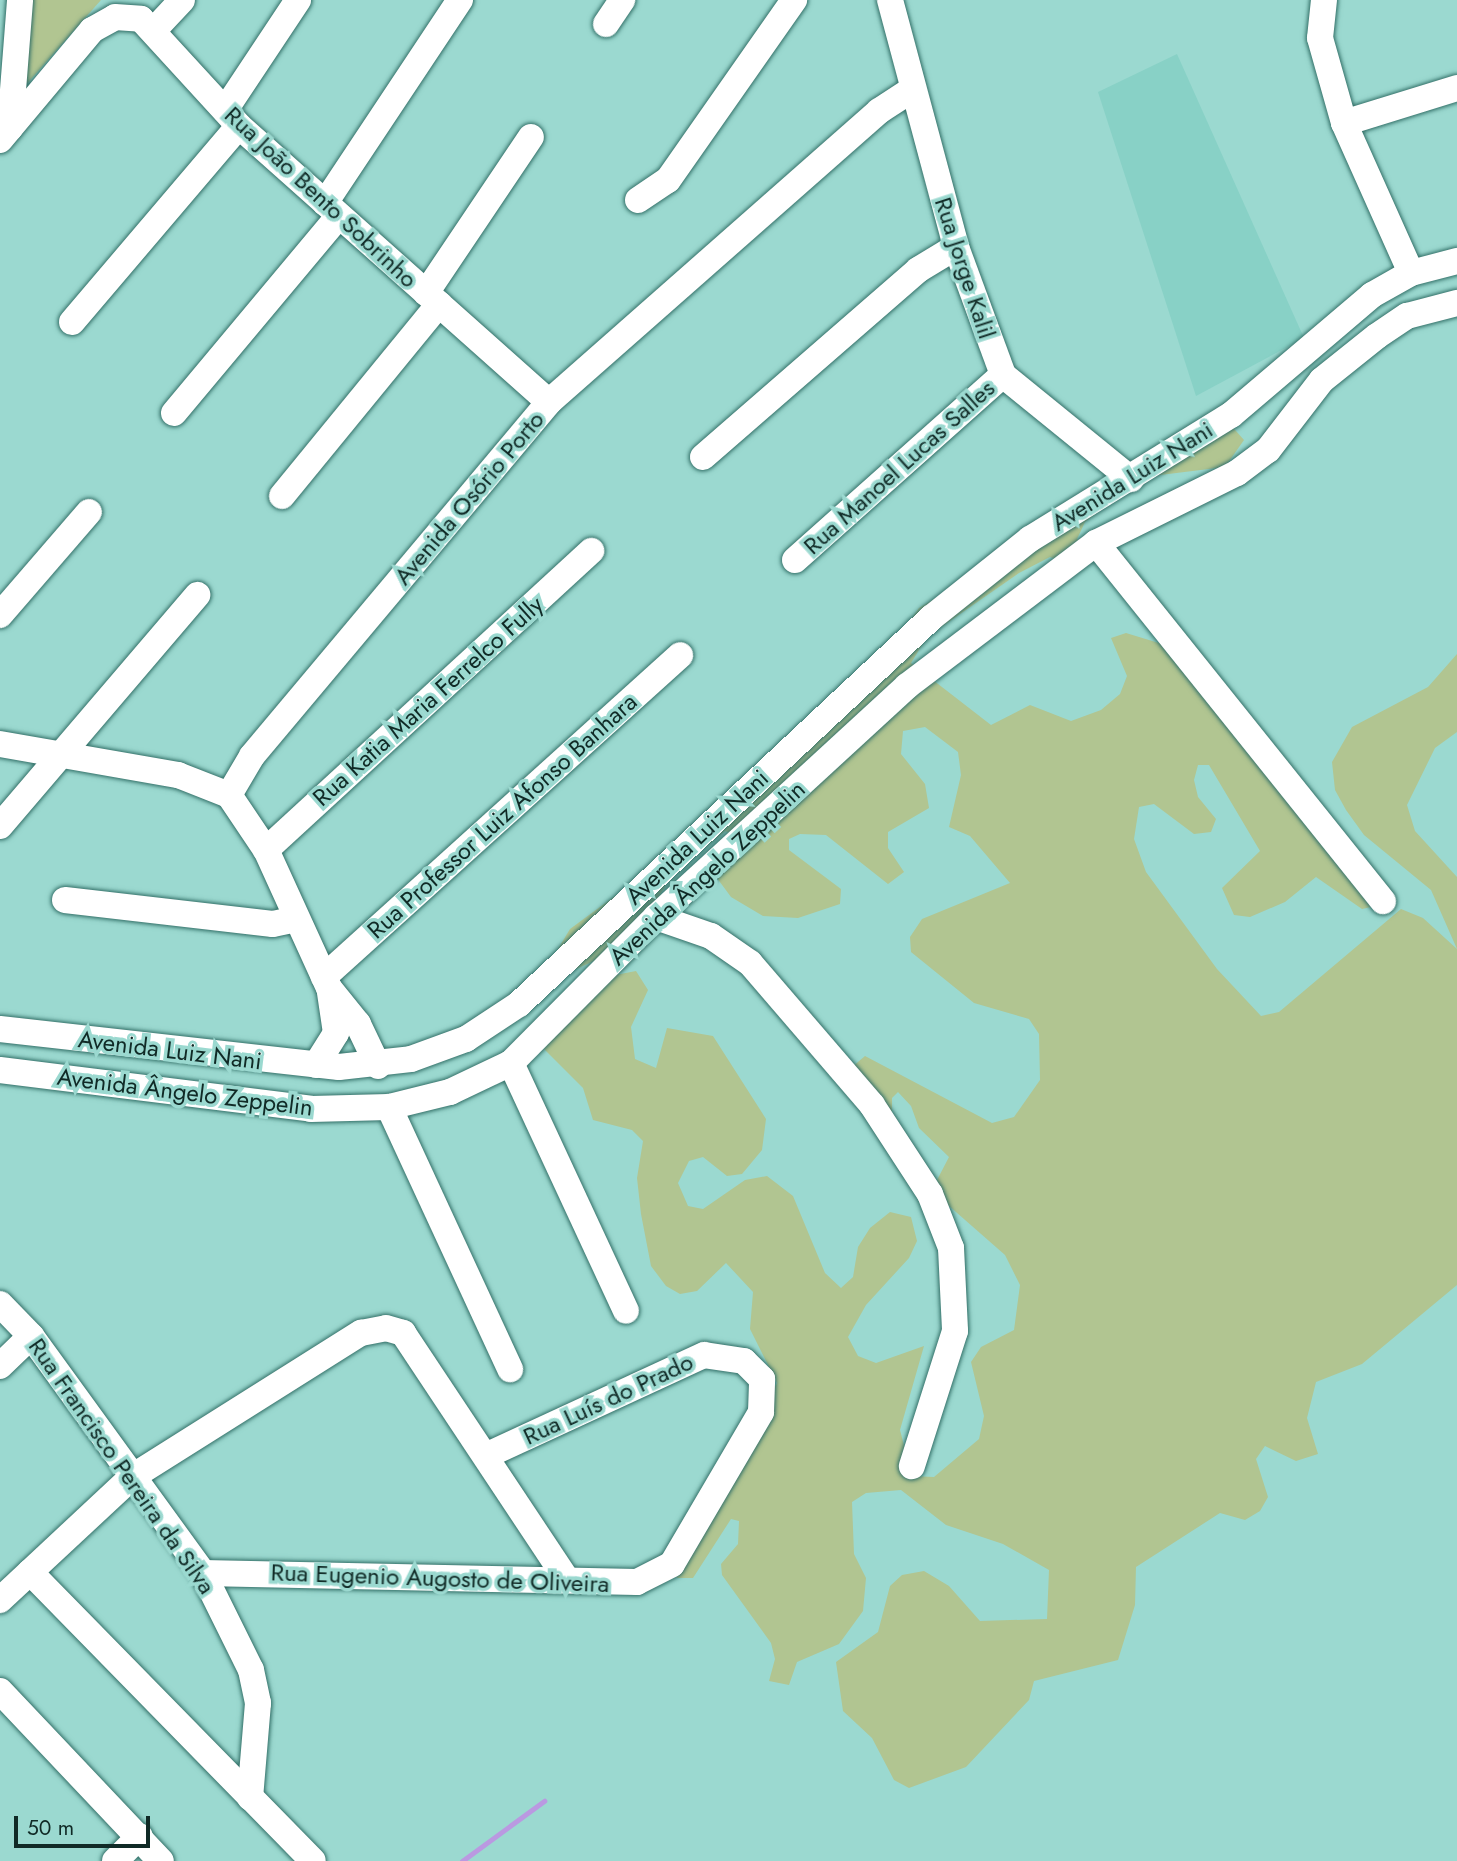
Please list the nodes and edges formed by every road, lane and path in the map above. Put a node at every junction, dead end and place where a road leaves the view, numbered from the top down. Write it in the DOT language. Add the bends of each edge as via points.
graph roads {
  1 [pos="20,0"];
  2 [pos="182,0"];
  3 [pos="298,0"];
  4 [pos="460,0"];
  5 [pos="622,0"];
  6 [pos="794,0"];
  7 [pos="890,0"];
  8 [pos="1324,0"];
  9 [pos="606,24"];
  10 [pos="154,30"];
  11 [pos="1457,88"];
  12 [pos="910,91"];
  13 [pos="232,118"];
  14 [pos="1344,123"];
  15 [pos="5,134"];
  16 [pos="531,137"];
  17 [pos="638,200"];
  18 [pos="332,209"];
  19 [pos="956,247"];
  20 [pos="1457,261"];
  21 [pos="1411,272"];
  22 [pos="433,299"];
  23 [pos="1457,303"];
  24 [pos="72,322"];
  25 [pos="1303,351"];
  26 [pos="1003,375"];
  27 [pos="1322,380"];
  28 [pos="549,402"];
  29 [pos="174,413"];
  30 [pos="703,457"];
  31 [pos="1131,479"];
  32 [pos="282,496"];
  33 [pos="89,512"];
  34 [pos="1096,543"];
  35 [pos="591,551"];
  36 [pos="795,559"];
  37 [pos="197,595"];
  38 [pos="0,615"];
  39 [pos="680,655"];
  40 [pos="0,744"];
  41 [pos="61,755"];
  42 [pos="229,795"];
  43 [pos="0,826"];
  44 [pos="266,850"];
  45 [pos="65,900"];
  46 [pos="1383,901"];
  47 [pos="656,918"];
  48 [pos="296,919"];
  49 [pos="327,983"];
  50 [pos="0,1029"];
  51 [pos="511,1063"];
  52 [pos="316,1065"];
  53 [pos="378,1066"];
  54 [pos="0,1070"];
  55 [pos="389,1107"];
  56 [pos="0,1304"];
  57 [pos="626,1311"];
  58 [pos="32,1336"];
  59 [pos="0,1366"];
  60 [pos="510,1369"];
  61 [pos="488,1455"];
  62 [pos="912,1466"];
  63 [pos="132,1477"];
  64 [pos="672,1564"];
  65 [pos="30,1572"];
  66 [pos="203,1573"];
  67 [pos="565,1577"];
  68 [pos="0,1600"];
  69 [pos="0,1691"];
  70 [pos="250,1798"];
  71 [pos="140,1836"];
  72 [pos="115,1861"];
  73 [pos="161,1861"];
  74 [pos="313,1861"];
  1 -- 15 [label="street"];
  2 -- 10 [label="street"];
  3 -- 13 [label="street"];
  4 -- 18 [label="street"];
  5 -- 9 [label="street"];
  6 -- 17 [label="street" via="668,180"];
  7 -- 12 [label="street, Rua Jorge Kalil"];
  8 -- 14 [label="street" via="1320,38"];
  10 -- 13 [label="street, Rua João Bento Sobrinho"];
  10 -- 15 [label="street, Rua João Bento Sobrinho" via="128,15 92,30"];
  11 -- 14 [label="street"];
  12 -- 19 [label="street, Rua Jorge Kalil"];
  12 -- 28 [label="street, Avenida Osório Porto" via="879,111"];
  13 -- 18 [label="street, Rua João Bento Sobrinho"];
  13 -- 24 [label="street"];
  14 -- 21 [label="street"];
  16 -- 22 [label="street"];
  18 -- 22 [label="street, Rua João Bento Sobrinho"];
  18 -- 29 [label="street"];
  19 -- 26 [label="street, Rua Jorge Kalil"];
  19 -- 30 [label="street" via="918,270"];
  20 -- 21 [label="street"];
  21 -- 25 [label="street"];
  22 -- 28 [label="street, Rua João Bento Sobrinho"];
  22 -- 32 [label="street"];
  23 -- 27 [label="street, Avenida Ângelo Zeppelin" via="1407,316"];
  25 -- 27 [label="street"];
  25 -- 31 [label="street, Avenida Luiz Nani" via="1231,415"];
  26 -- 31 [label="street"];
  26 -- 36 [label="street, Rua Manoel Lucas Salles"];
  27 -- 34 [label="street, Avenida Ângelo Zeppelin" via="1268,450 1237,473"];
  28 -- 42 [label="street, Avenida Osório Porto" via="252,756"];
  31 -- 53 [label="street, Avenida Luiz Nani" via="1030,539 931,618 519,1004 466,1039"];
  33 -- 38 [label="street"];
  34 -- 46 [label="street"];
  34 -- 47 [label="street, Avenida Ângelo Zeppelin" via="907,686"];
  35 -- 44 [label="street, Rua Katia Maria Ferrelco Fully"];
  37 -- 41 [label="street"];
  39 -- 49 [label="street, Rua Professor Luiz Afonso Banhara"];
  40 -- 41 [label="street"];
  41 -- 42 [label="street" via="178,775"];
  41 -- 43 [label="street"];
  42 -- 44 [label="street"];
  44 -- 48 [label="street"];
  45 -- 48 [label="street" via="273,924"];
  47 -- 51 [label="street, Avenida Ângelo Zeppelin"];
  47 -- 62 [label="street" via="711,936 750,963 872,1105 930,1194 951,1248 955,1331"];
  48 -- 49 [label="street"];
  49 -- 52 [label="street" via="336,1033"];
  49 -- 53 [label="street" via="358,1024"];
  50 -- 52 [label="street, Avenida Luiz Nani"];
  51 -- 55 [label="street, Avenida Ângelo Zeppelin" via="450,1091"];
  51 -- 57 [label="street"];
  52 -- 53 [label="street, Avenida Luiz Nani"];
  54 -- 55 [label="street, Avenida Ângelo Zeppelin" via="311,1109"];
  55 -- 60 [label="street"];
  56 -- 58 [label="street, Rua Francisco Pereira da Silva"];
  58 -- 59 [label="street"];
  58 -- 63 [label="street, Rua Francisco Pereira da Silva"];
  61 -- 63 [label="street" via="403,1333 386,1328 360,1333"];
  61 -- 64 [label="street, Rua Luís do Prado" via="685,1361 722,1355 756,1367 766,1396 761,1412"];
  61 -- 67 [label="street"];
  63 -- 65 [label="street"];
  63 -- 66 [label="street, Rua Francisco Pereira da Silva"];
  64 -- 67 [label="street, Rua Eugenio Augosto de Oliveira" via="638,1582"];
  65 -- 68 [label="street"];
  65 -- 70 [label="street"];
  66 -- 67 [label="street, Rua Eugenio Augosto de Oliveira"];
  66 -- 70 [label="street, Rua Francisco Pereira da Silva" via="251,1670 258,1703"];
  69 -- 71 [label="street"];
  70 -- 74 [label="street"];
  71 -- 72 [label="street"];
  71 -- 73 [label="street"];
}
